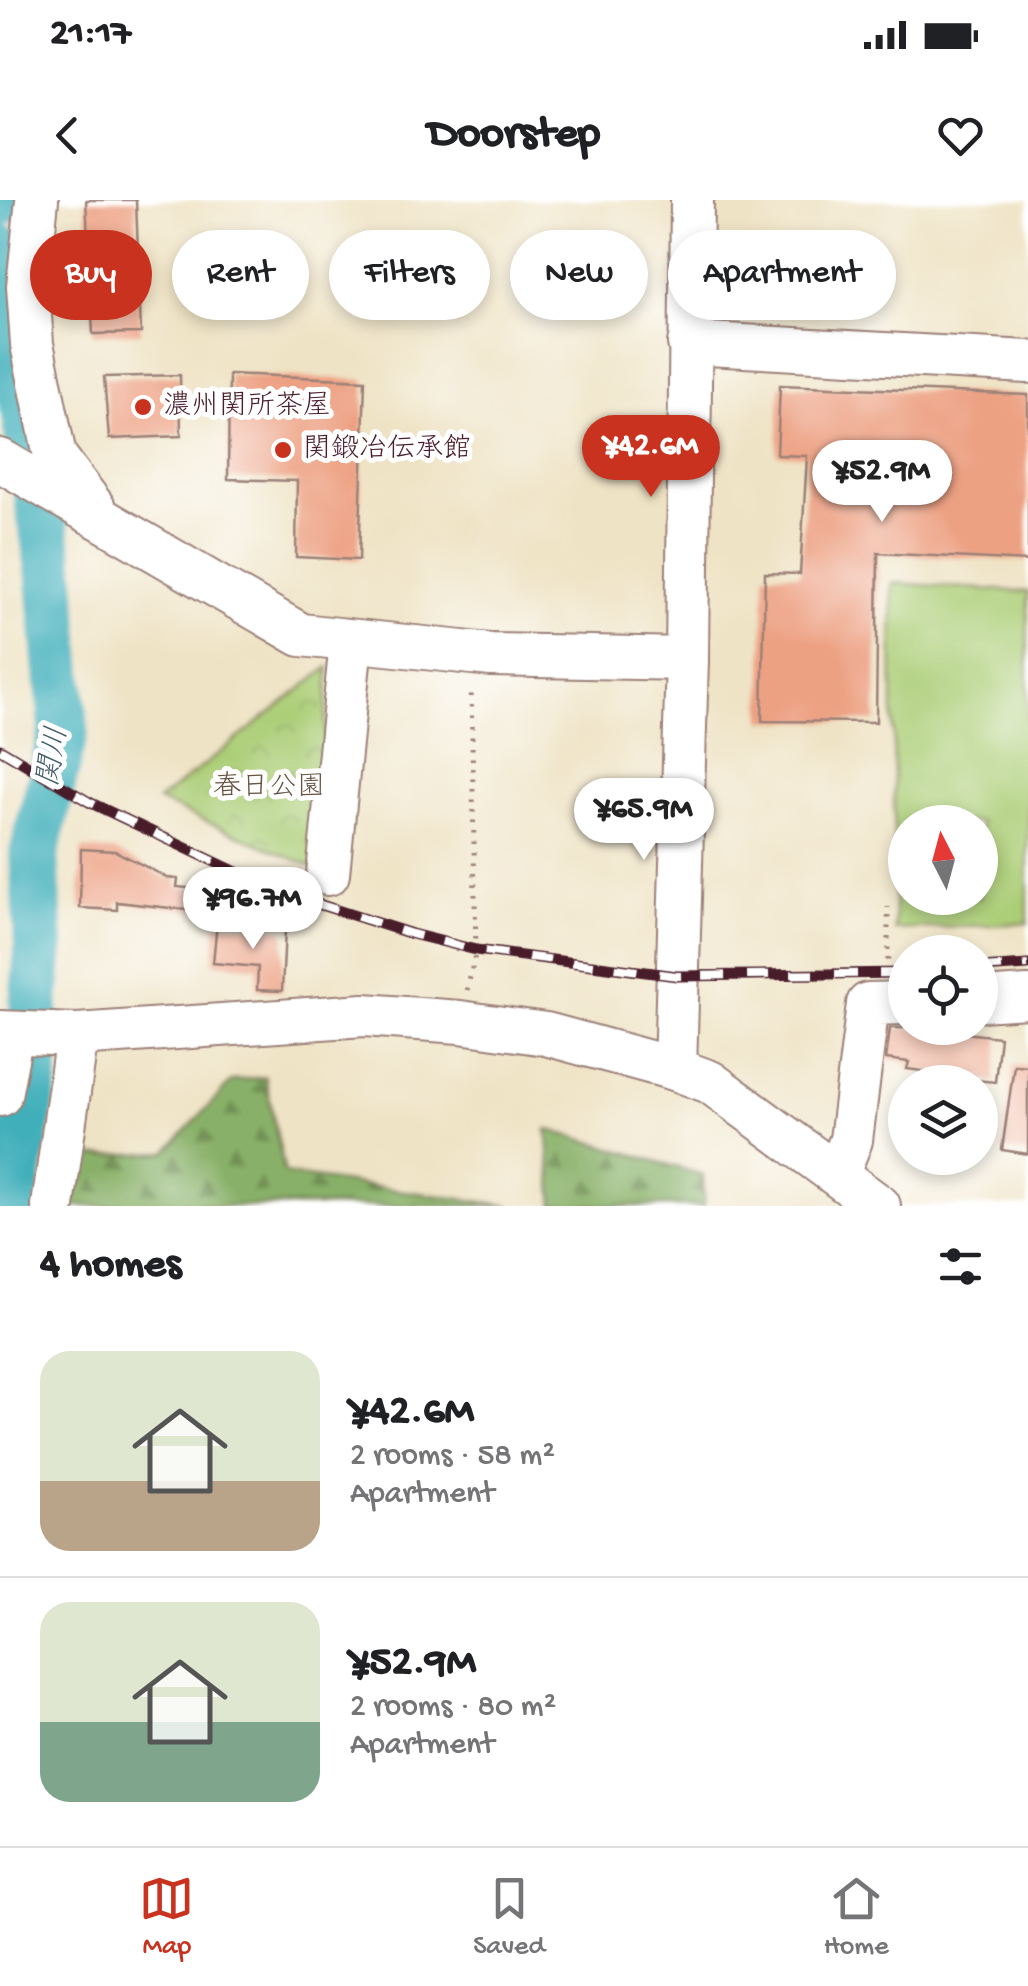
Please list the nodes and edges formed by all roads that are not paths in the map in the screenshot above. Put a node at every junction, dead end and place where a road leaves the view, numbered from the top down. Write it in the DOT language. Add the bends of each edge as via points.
graph roads {
  1 [pos="37,200"];
  2 [pos="692,200"];
  3 [pos="689,343"];
  4 [pos="1028,362"];
  5 [pos="0,460"];
  6 [pos="82,508"];
  7 [pos="351,642"];
  8 [pos="686,658"];
  9 [pos="328,874"];
  10 [pos="1028,996"];
  11 [pos="998,998"];
  12 [pos="888,1003"];
  13 [pos="6,1033"];
  14 [pos="77,1036"];
  15 [pos="675,1068"];
  16 [pos="0,1094"];
  17 [pos="838,1173"];
  18 [pos="53,1206"];
  19 [pos="879,1206"];
  1 -- 6 [label="street" via="28,286 32,344 55,456"];
  2 -- 3 [label="street"];
  3 -- 4 [label="street"];
  3 -- 8 [label="street"];
  5 -- 6 [label="street"];
  6 -- 7 [label="street" via="301,635"];
  7 -- 8 [label="street" via="470,653"];
  7 -- 9 [label="street"];
  8 -- 15 [label="street"];
  10 -- 11 [label="street"];
  12 -- 17 [label="street" via="868,1004 851,1140"];
  13 -- 14 [label="street"];
  13 -- 16 [label="street"];
  14 -- 15 [label="street" via="364,1015 546,1034"];
  14 -- 18 [label="street"];
  15 -- 17 [label="street" via="710,1082"];
  17 -- 19 [label="street"];
}
